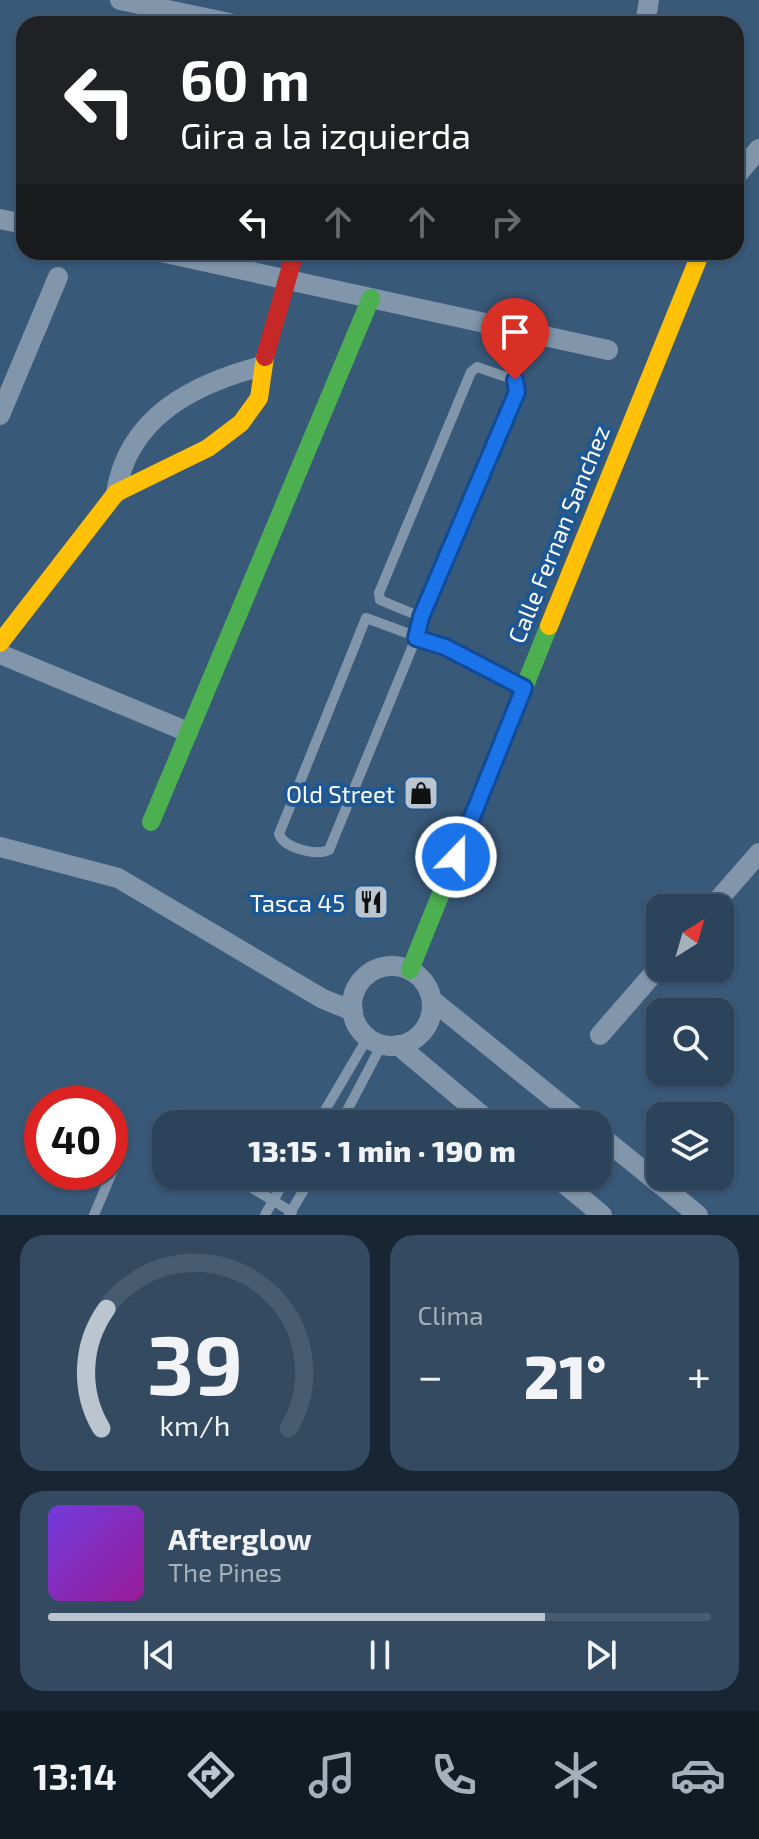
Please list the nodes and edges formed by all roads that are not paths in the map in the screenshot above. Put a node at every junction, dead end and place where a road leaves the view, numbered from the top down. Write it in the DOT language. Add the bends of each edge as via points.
graph roads {
  1 [pos="120,0"];
  2 [pos="163,4"];
  3 [pos="206,16"];
  4 [pos="759,149"];
  5 [pos="744,167"];
  6 [pos="200,260"];
  7 [pos="293,260"];
  8 [pos="698,260"];
  9 [pos="58,277"];
  10 [pos="289,278"];
  11 [pos="371,298"];
  12 [pos="608,350"];
  13 [pos="262,366"];
  14 [pos="0,415"];
  15 [pos="116,493"];
  16 [pos="421,617"];
  17 [pos="416,638"];
  18 [pos="0,643"];
  19 [pos="0,654"];
  20 [pos="524,688"];
  21 [pos="188,732"];
  22 [pos="151,822"];
  23 [pos="0,847"];
  24 [pos="759,853"];
  25 [pos="723,894"];
  26 [pos="410,970"];
  27 [pos="646,982"];
  28 [pos="432,1000"];
  29 [pos="353,1011"];
  30 [pos="600,1035"];
  31 [pos="383,1042"];
  32 [pos="328,1110"];
  33 [pos="347,1110"];
  34 [pos="473,1110"];
  35 [pos="568,1110"];
  36 [pos="612,1145"];
  37 [pos="105,1190"];
  38 [pos="256,1190"];
  39 [pos="279,1190"];
  40 [pos="304,1190"];
  41 [pos="572,1190"];
  42 [pos="274,1200"];
  43 [pos="291,1213"];
  44 [pos="94,1215"];
  45 [pos="265,1215"];
  46 [pos="602,1215"];
  47 [pos="698,1215"];
  1 -- 2 [label="street"];
  2 -- 3 [label="street"];
  4 -- 5 [label="street"];
  6 -- 10 [label="street"];
  7 -- 10 [label="street"];
  8 -- 20 [label="street, Calle Fernan Sanchez"];
  9 -- 14 [label="street"];
  10 -- 11 [label="street"];
  10 -- 13 [label="street"];
  11 -- 12 [label="street"];
  11 -- 21 [label="street"];
  13 -- 15 [label="street" via="259,398 241,423 208,448"];
  13 -- 15 [label="street" via="196,388 172,406 133,440 120,467"];
  15 -- 18 [label="street"];
  16 -- 16 [label="lane" via="517,392 515,380 483,367 471,372 379,593 380,600"];
  16 -- 17 [label="lane"];
  17 -- 17 [label="lane" via="366,618 279,834 285,843 319,854 329,850"];
  17 -- 20 [label="lane" via="445,647"];
  19 -- 21 [label="street"];
  20 -- 26 [label="street, Calle Fernan Sanchez"];
  21 -- 22 [label="street"];
  23 -- 29 [label="street" via="118,878 323,999"];
  24 -- 25 [label="street"];
  26 -- 28 [label="street" via="421,977"];
  26 -- 29 [label="street" via="382,967 369,973 359,983"];
  27 -- 30 [label="street"];
  28 -- 31 [label="street" via="431,1016 413,1040"];
  28 -- 35 [label="street"];
  29 -- 31 [label="street" via="358,1026"];
  31 -- 32 [label="lane"];
  31 -- 33 [label="lane"];
  31 -- 34 [label="street"];
  36 -- 47 [label="street"];
  37 -- 44 [label="lane"];
  38 -- 42 [label="lane"];
  39 -- 42 [label="lane"];
  40 -- 43 [label="lane"];
  41 -- 46 [label="street"];
  42 -- 43 [label="lane"];
  42 -- 45 [label="lane"];
}
